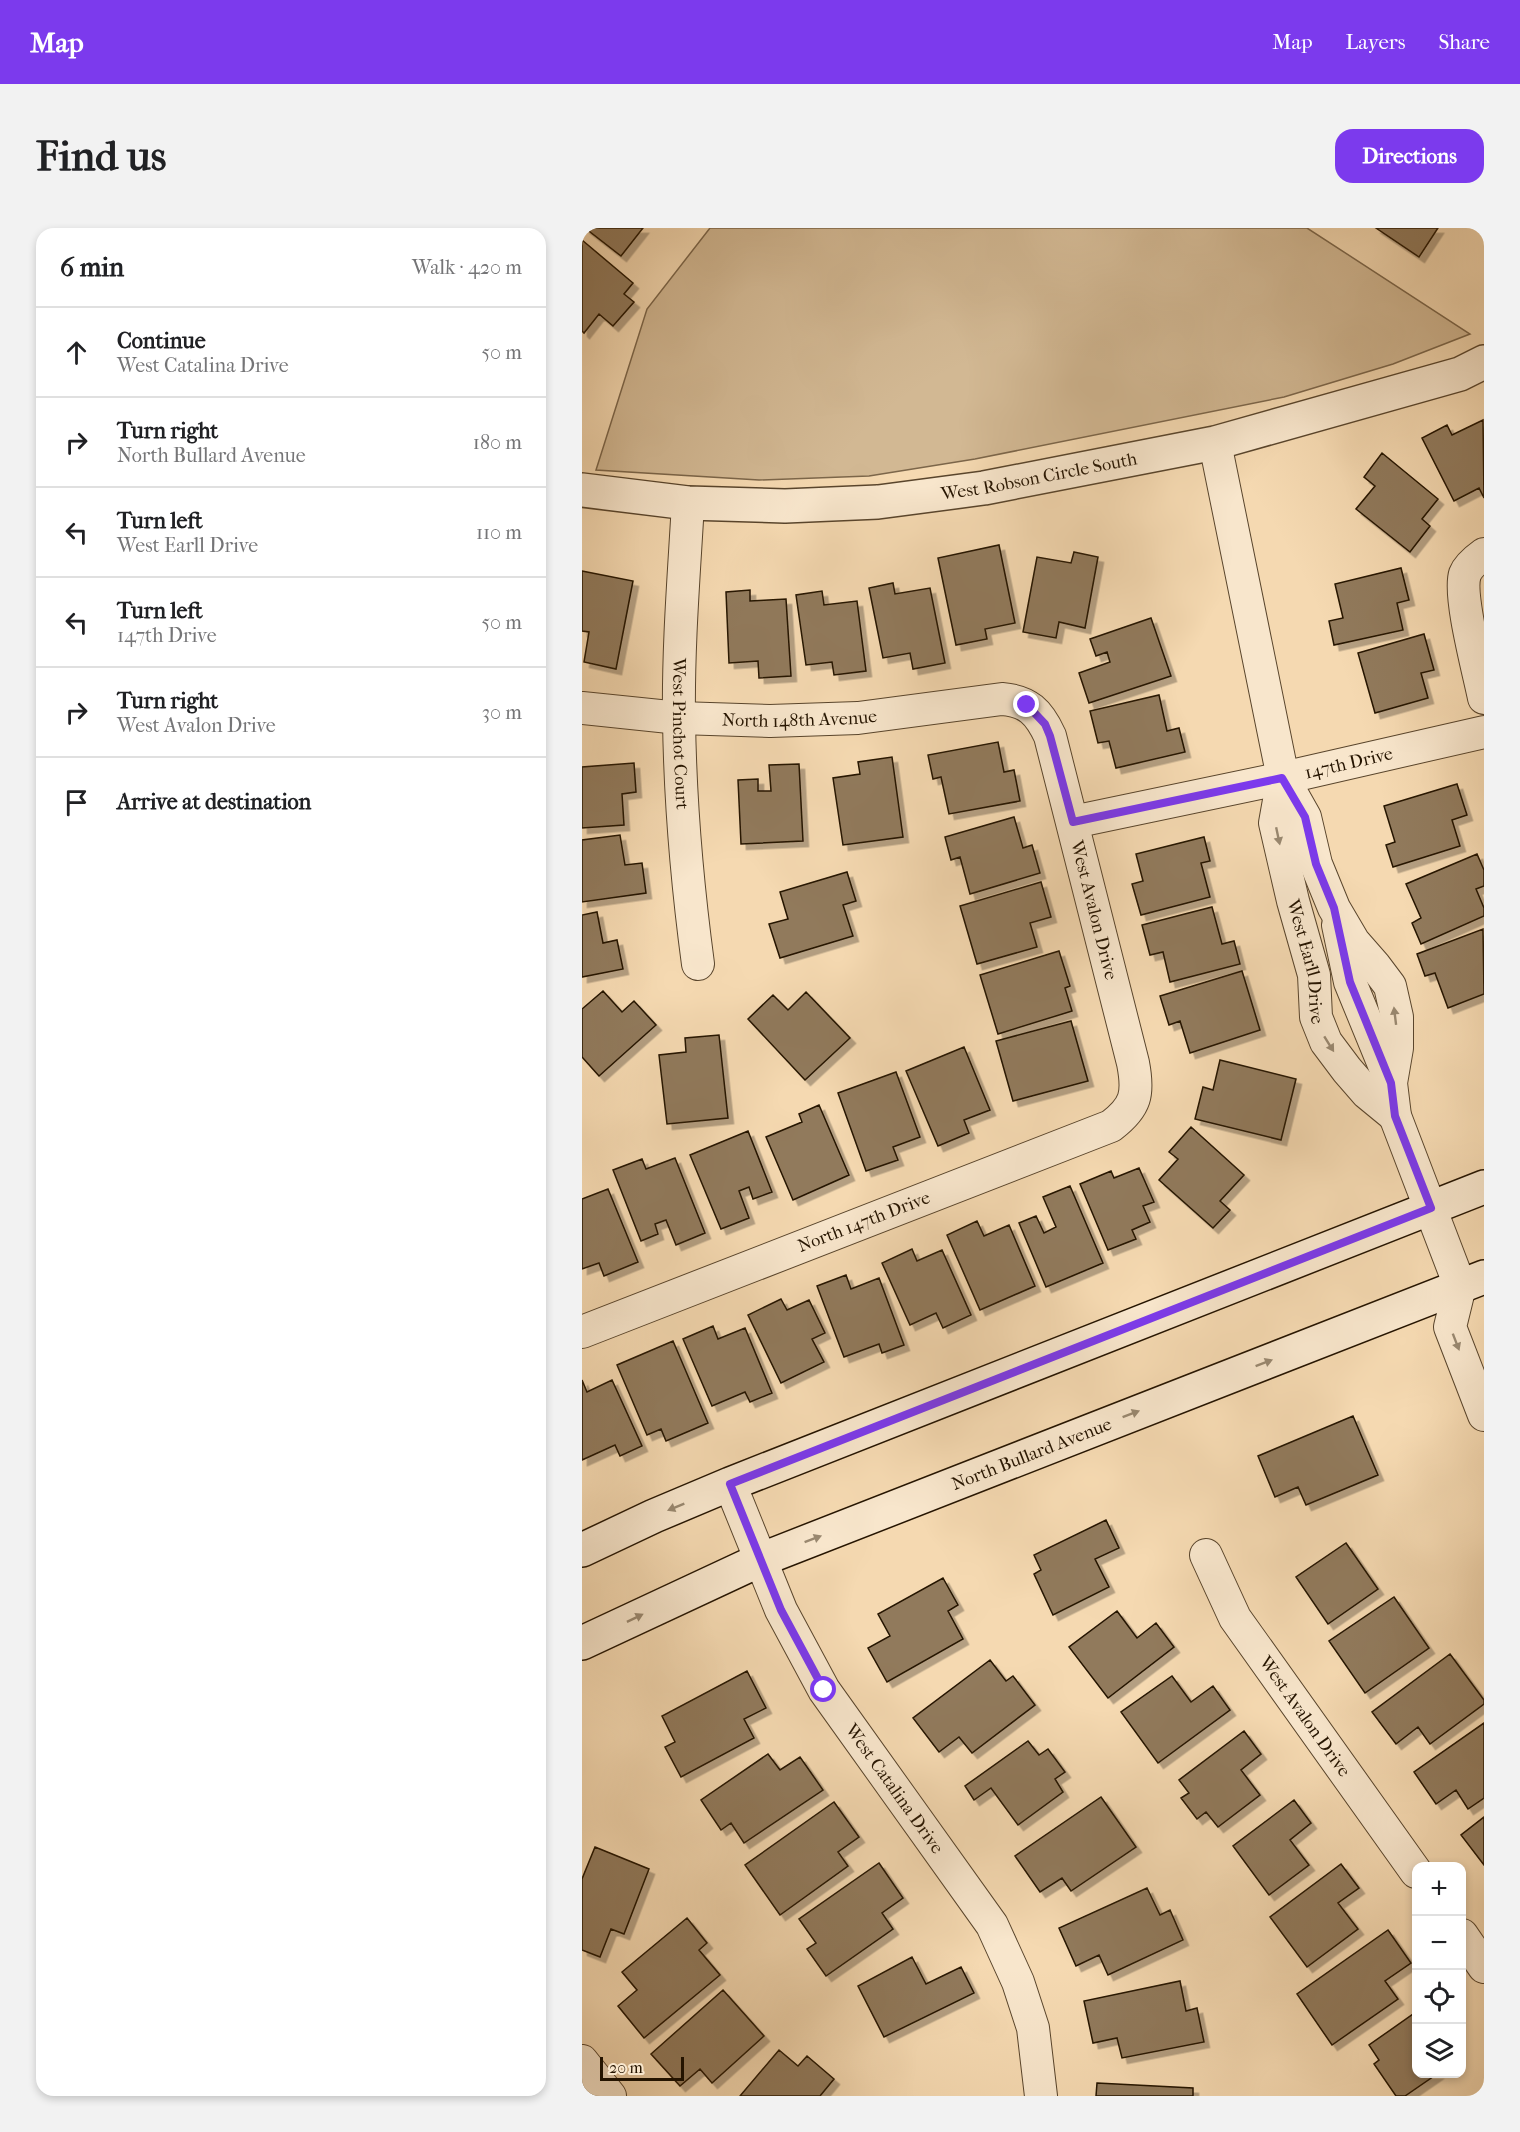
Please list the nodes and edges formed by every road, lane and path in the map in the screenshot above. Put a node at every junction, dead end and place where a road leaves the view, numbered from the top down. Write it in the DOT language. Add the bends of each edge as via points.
graph roads {
  1 [pos="1484,362"];
  2 [pos="1215,443"];
  3 [pos="582,490"];
  4 [pos="688,503"];
  5 [pos="1475,563"];
  6 [pos="1484,698"];
  7 [pos="1016,700"];
  8 [pos="582,708"];
  9 [pos="679,718"];
  10 [pos="1484,732"];
  11 [pos="1282,778"];
  12 [pos="1073,822"];
  13 [pos="698,964"];
  14 [pos="1134,1099"];
  15 [pos="1395,1116"];
  16 [pos="1484,1187"];
  17 [pos="1431,1208"];
  18 [pos="1476,1289"];
  19 [pos="582,1332"];
  20 [pos="1484,1415"];
  21 [pos="730,1484"];
  22 [pos="582,1550"];
  23 [pos="1206,1555"];
  24 [pos="760,1560"];
  25 [pos="582,1643"];
  26 [pos="1412,1866"];
  27 [pos="1466,1942"];
  28 [pos="1484,1967"];
  29 [pos="582,2061"];
  30 [pos="610,2096"];
  31 [pos="1041,2096"];
  1 -- 2 [label="main road, West Robson Circle South" via="1460,374"];
  2 -- 4 [label="main road, West Robson Circle South" via="984,488 878,502 785,506"];
  2 -- 11 [label="street, West Earll Drive"];
  3 -- 4 [label="main road, West Robson Circle South"];
  4 -- 9 [label="street, West Pinchot Court"];
  5 -- 6 [label="street" via="1464,594"];
  7 -- 9 [label="street, North 148th Avenue" via="986,700 858,718"];
  7 -- 12 [label="street, West Avalon Drive" via="1036,712 1045,724"];
  8 -- 9 [label="street, North 148th Avenue"];
  9 -- 13 [label="street, West Pinchot Court" via="685,850"];
  10 -- 11 [label="street, 147th Drive"];
  11 -- 12 [label="street, 147th Drive"];
  15 -- 11 [label="street, West Earll Drive, one-way" via="1391,1083 1396,1017 1390,986 1354,942 1334,908 1316,864 1305,817"];
  11 -- 15 [label="street, West Earll Drive, one-way" via="1275,823 1314,975 1316,1017 1326,1042 1347,1070"];
  12 -- 14 [label="street, West Avalon Drive" via="1133,1063"];
  14 -- 19 [label="street, North 147th Drive" via="1125,1115 1111,1126"];
  15 -- 17 [label="street, West Earll Drive"];
  16 -- 17 [label="main road"];
  17 -- 18 [label="street, West Earll Drive"];
  17 -- 21 [label="main road"];
  18 -- 20 [label="street, one-way" via="1450,1327"];
  24 -- 18 [label="main road, North Bullard Avenue, one-way"];
  21 -- 22 [label="main road, one-way"];
  21 -- 24 [label="street, West Catalina Drive"];
  23 -- 26 [label="street, West Avalon Drive" via="1235,1618"];
  25 -- 24 [label="main road, North Bullard Avenue, one-way"];
  24 -- 31 [label="street, West Catalina Drive" via="781,1610 824,1690 992,1925 1018,1982 1033,2028"];
  27 -- 28 [label="street"];
  29 -- 30 [label="street"];
}
